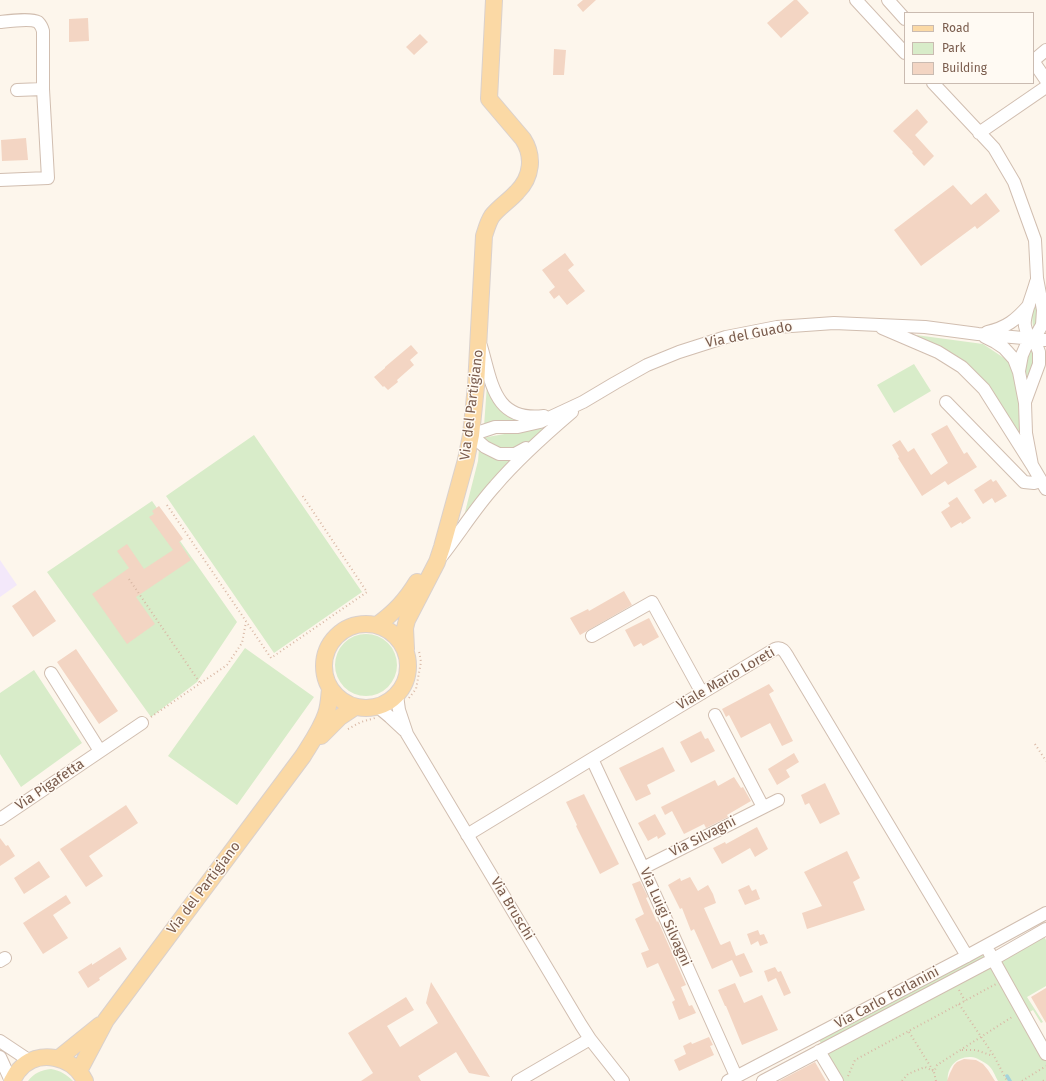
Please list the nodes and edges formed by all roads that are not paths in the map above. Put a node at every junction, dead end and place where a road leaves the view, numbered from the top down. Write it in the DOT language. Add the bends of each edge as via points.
graph roads {
  1 [pos="494,0"];
  2 [pos="856,0"];
  3 [pos="888,0"];
  4 [pos="904,18"];
  5 [pos="0,22"];
  6 [pos="1046,50"];
  7 [pos="904,52"];
  8 [pos="1034,60"];
  9 [pos="1034,62"];
  10 [pos="1046,80"];
  11 [pos="934,84"];
  12 [pos="1046,87"];
  13 [pos="43,89"];
  14 [pos="17,90"];
  15 [pos="979,133"];
  16 [pos="0,180"];
  17 [pos="1037,278"];
  18 [pos="1028,305"];
  19 [pos="1044,313"];
  20 [pos="875,325"];
  21 [pos="978,334"];
  22 [pos="1031,339"];
  23 [pos="1046,340"];
  24 [pos="479,341"];
  25 [pos="1046,364"];
  26 [pos="1019,372"];
  27 [pos="1035,376"];
  28 [pos="583,402"];
  29 [pos="946,402"];
  30 [pos="1025,403"];
  31 [pos="557,414"];
  32 [pos="471,435"];
  33 [pos="540,440"];
  34 [pos="1032,465"];
  35 [pos="1044,485"];
  36 [pos="452,515"];
  37 [pos="437,562"];
  38 [pos="377,624"];
  39 [pos="592,636"];
  40 [pos="412,649"];
  41 [pos="52,673"];
  42 [pos="330,689"];
  43 [pos="702,693"];
  44 [pos="355,707"];
  45 [pos="391,707"];
  46 [pos="715,715"];
  47 [pos="142,723"];
  48 [pos="100,751"];
  49 [pos="302,756"];
  50 [pos="592,759"];
  51 [pos="778,800"];
  52 [pos="763,807"];
  53 [pos="0,819"];
  54 [pos="467,836"];
  55 [pos="643,868"];
  56 [pos="1041,916"];
  57 [pos="1045,931"];
  58 [pos="985,946"];
  59 [pos="967,956"];
  60 [pos="992,960"];
  61 [pos="106,1020"];
  62 [pos="590,1039"];
  63 [pos="0,1041"];
  64 [pos="820,1051"];
  65 [pos="1046,1054"];
  66 [pos="0,1057"];
  67 [pos="59,1058"];
  68 [pos="30,1061"];
  69 [pos="82,1076"];
  70 [pos="732,1078"];
  71 [pos="11,1081"];
  72 [pos="518,1081"];
  73 [pos="622,1081"];
  74 [pos="763,1081"];
  75 [pos="842,1081"];
  1 -- 24 [label="main road, Via del Partigiano" via="489,99 523,139 530,155 530,163 524,182 492,216 484,236"];
  2 -- 7 [label="street"];
  3 -- 4 [label="street"];
  5 -- 13 [label="street" via="32,20 42,26"];
  6 -- 8 [label="street"];
  9 -- 10 [label="street"];
  11 -- 15 [label="street"];
  12 -- 15 [label="street"];
  13 -- 14 [label="street"];
  13 -- 16 [label="street" via="48,178"];
  15 -- 17 [label="street" via="994,148 1014,182 1035,240"];
  17 -- 18 [label="street" via="1034,294"];
  17 -- 19 [label="street"];
  18 -- 21 [label="street" via="1008,325"];
  18 -- 22 [label="street" via="1025,325"];
  19 -- 22 [label="street" via="1042,325"];
  20 -- 21 [label="street, Via del Guado" via="925,327"];
  20 -- 28 [label="street, Via del Guado" via="834,323 777,327 726,337 647,365"];
  20 -- 34 [label="street" via="938,352 962,367 984,389"];
  21 -- 22 [label="street, Via del Guado"];
  21 -- 26 [label="street" via="1004,348 1014,359"];
  22 -- 23 [label="street, Via del Guado"];
  22 -- 26 [label="street" via="1022,355"];
  22 -- 27 [label="street" via="1039,352"];
  24 -- 31 [label="street" via="501,404 522,416"];
  24 -- 32 [label="main road, Via del Partigiano"];
  25 -- 27 [label="street"];
  26 -- 30 [label="street"];
  27 -- 30 [label="street"];
  28 -- 31 [label="street, Via del Guado"];
  28 -- 33 [label="street"];
  29 -- 35 [label="street" via="1024,482"];
  30 -- 34 [label="street" via="1026,433"];
  31 -- 32 [label="street, Via del Guado" via="540,422 518,427 495,427"];
  32 -- 33 [label="street" via="499,454 515,454"];
  32 -- 36 [label="main road, Via del Partigiano"];
  33 -- 37 [label="street" via="494,486"];
  34 -- 35 [label="street"];
  36 -- 37 [label="main road, Via del Partigiano"];
  36 -- 38 [label="main road, Via del Partigiano" via="406,599"];
  37 -- 40 [label="main road, Via del Partigiano" via="407,620 404,636"];
  38 -- 40 [label="main road" via="389,630"];
  38 -- 42 [label="main road" via="364,623 352,626 332,641 323,664"];
  39 -- 43 [label="street" via="652,602"];
  40 -- 45 [label="main road" via="408,674"];
  41 -- 48 [label="street, Via Pigafetta"];
  42 -- 44 [label="main road" via="336,697"];
  42 -- 49 [label="main road, Via del Partigiano" via="326,714 313,741"];
  43 -- 50 [label="street, Viale Mario Loreti"];
  43 -- 59 [label="street, Viale Mario Loreti" via="775,649 780,648 785,652"];
  44 -- 45 [label="main road"];
  44 -- 49 [label="main road, Via del Partigiano" via="340,717"];
  45 -- 54 [label="street, Via Bruschi"];
  46 -- 52 [label="street"];
  47 -- 48 [label="street, Via Pigafetta"];
  48 -- 53 [label="street, Via Pigafetta"];
  49 -- 61 [label="main road, Via del Partigiano"];
  50 -- 54 [label="street, Viale Mario Loreti"];
  50 -- 55 [label="street, Via Luigi Silvagni"];
  51 -- 52 [label="street, Via Silvagni"];
  52 -- 55 [label="street, Via Silvagni"];
  54 -- 62 [label="street, Via Bruschi"];
  55 -- 70 [label="street, Via Luigi Silvagni"];
  56 -- 57 [label="street"];
  56 -- 58 [label="street, Via Carlo Forlanini"];
  57 -- 60 [label="street"];
  58 -- 59 [label="street, Via Carlo Forlanini"];
  58 -- 60 [label="street"];
  59 -- 70 [label="street, Via Carlo Forlanini"];
  60 -- 64 [label="street"];
  60 -- 65 [label="street"];
  61 -- 67 [label="main road, Via del Partigiano"];
  61 -- 69 [label="main road, Via del Partigiano"];
  62 -- 72 [label="street"];
  62 -- 73 [label="street, Via Bruschi"];
  63 -- 68 [label="street"];
  64 -- 74 [label="street"];
  64 -- 75 [label="street"];
  66 -- 71 [label="street"];
  67 -- 68 [label="main road" via="39,1058"];
  67 -- 69 [label="main road" via="70,1063"];
  68 -- 71 [label="main road"];
}
